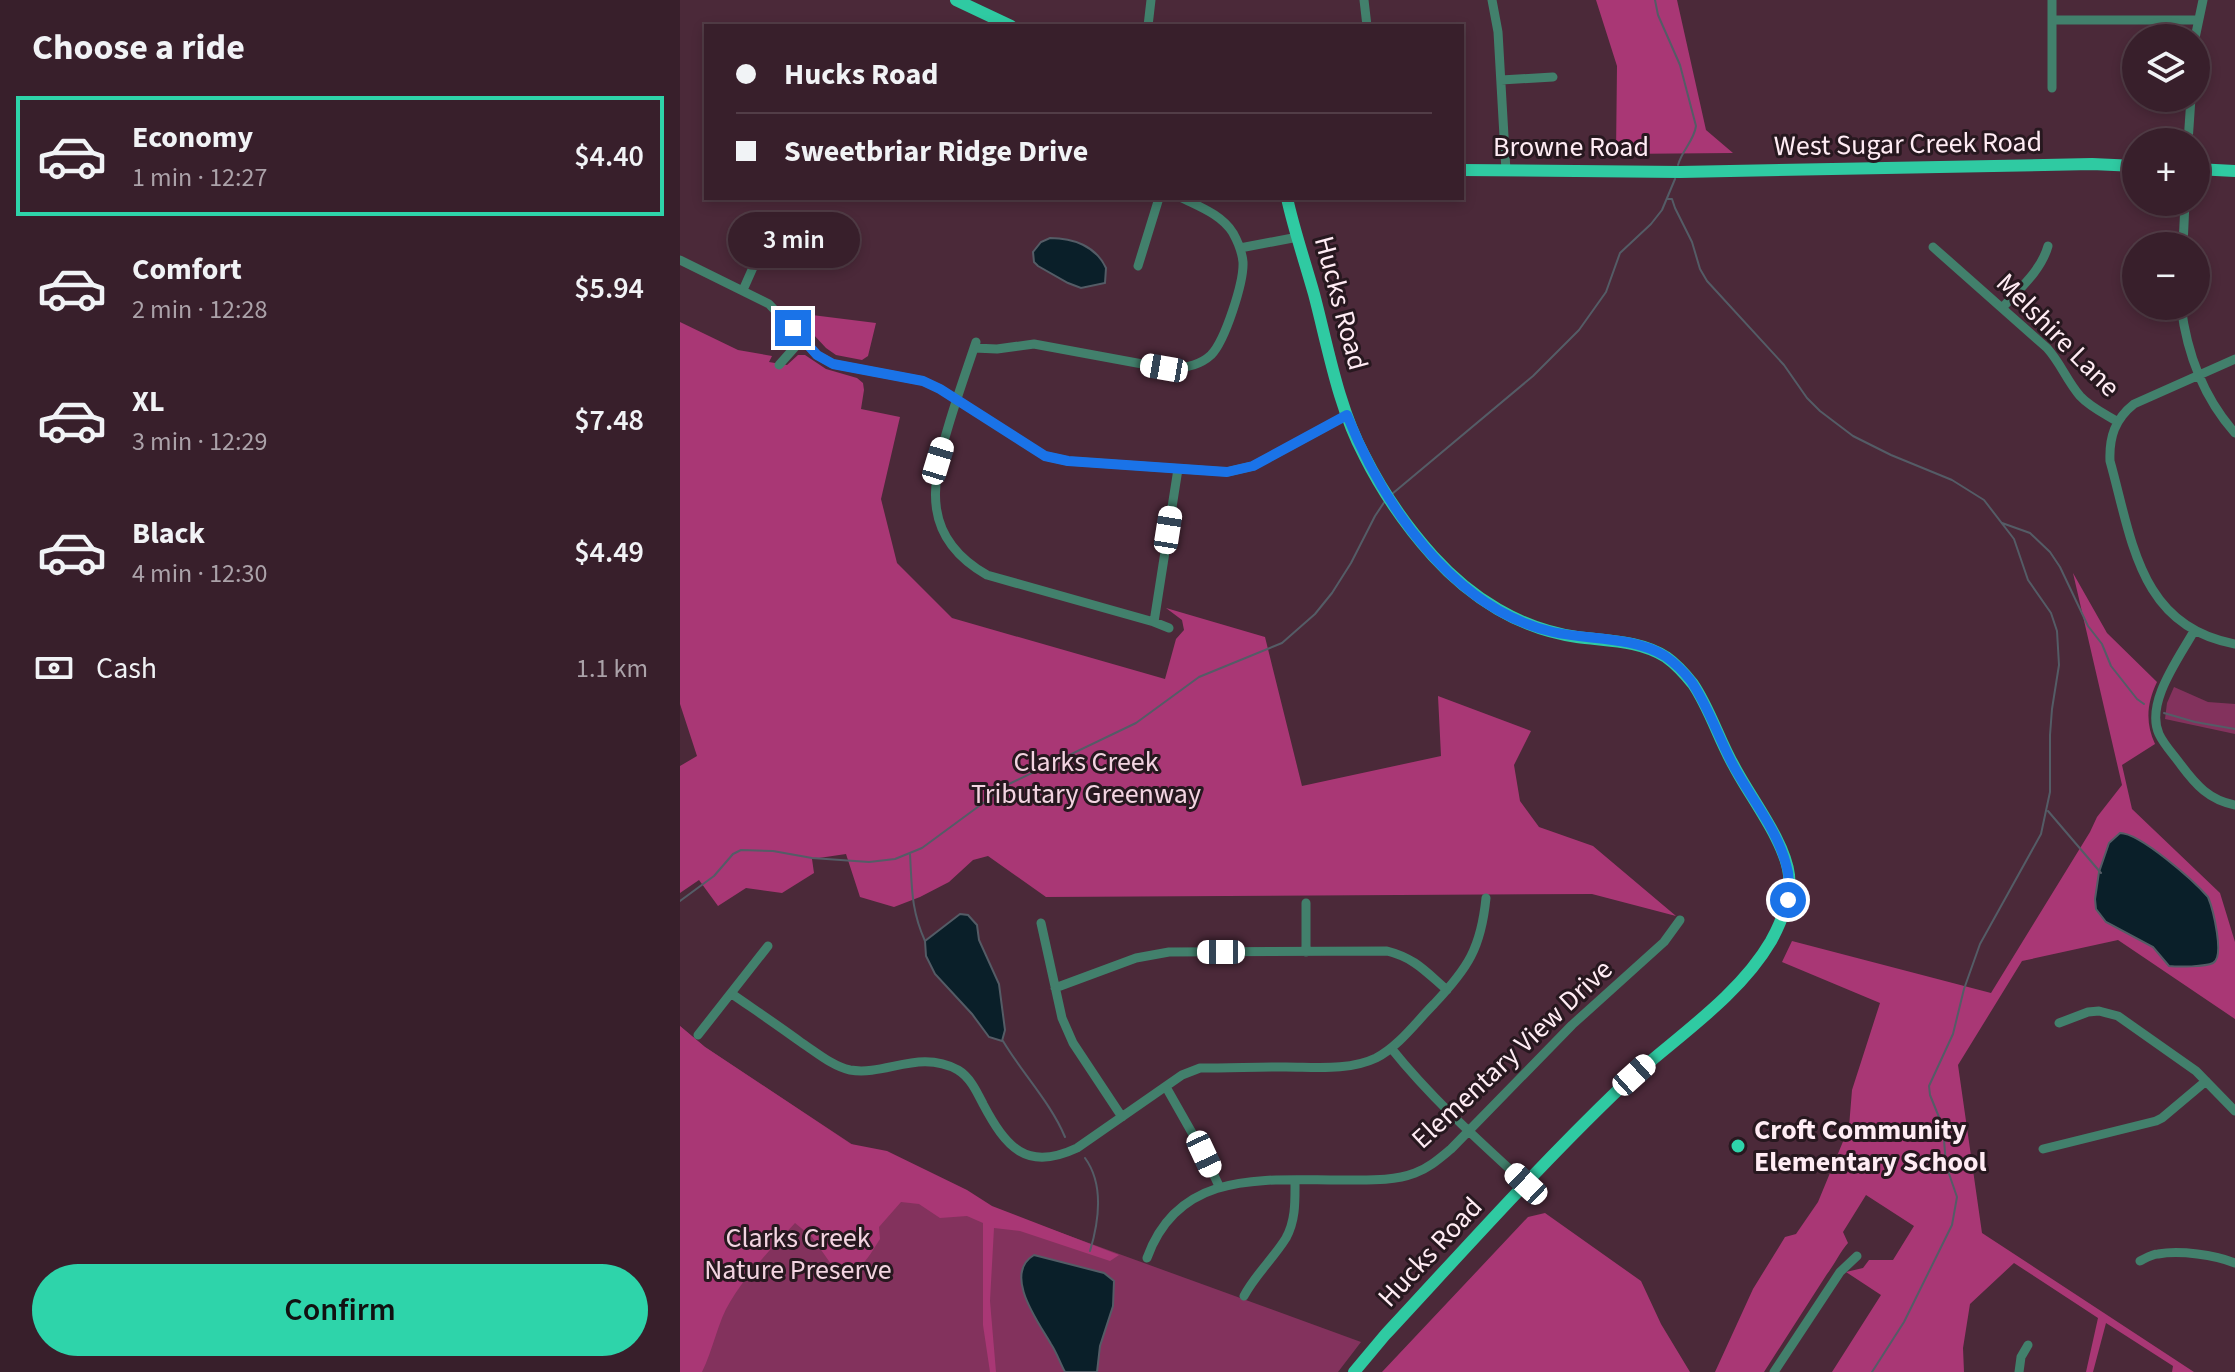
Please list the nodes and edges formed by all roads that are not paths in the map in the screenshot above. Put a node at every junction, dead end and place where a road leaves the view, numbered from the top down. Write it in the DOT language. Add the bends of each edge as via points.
graph roads {
  1 [pos="956,0"];
  2 [pos="1151,0"];
  3 [pos="1364,0"];
  4 [pos="1492,0"];
  5 [pos="2052,0"];
  6 [pos="2203,0"];
  7 [pos="2052,20"];
  8 [pos="2197,20"];
  9 [pos="1007,24"];
  10 [pos="1148,24"];
  11 [pos="1367,24"];
  12 [pos="2197,24"];
  13 [pos="1553,77"];
  14 [pos="1501,80"];
  15 [pos="2052,88"];
  16 [pos="2122,165"];
  17 [pos="1464,170"];
  18 [pos="2210,170"];
  19 [pos="1506,171"];
  20 [pos="2235,171"];
  21 [pos="1680,172"];
  22 [pos="1158,200"];
  23 [pos="1186,200"];
  24 [pos="1288,200"];
  25 [pos="767,236"];
  26 [pos="1298,237"];
  27 [pos="2048,246"];
  28 [pos="1933,247"];
  29 [pos="1240,248"];
  30 [pos="680,260"];
  31 [pos="1138,266"];
  32 [pos="743,290"];
  33 [pos="2002,308"];
  34 [pos="2183,320"];
  35 [pos="803,338"];
  36 [pos="2235,359"];
  37 [pos="779,365"];
  38 [pos="2198,375"];
  39 [pos="956,400"];
  40 [pos="1347,415"];
  41 [pos="2118,422"];
  42 [pos="2235,433"];
  43 [pos="1178,469"];
  44 [pos="1154,622"];
  45 [pos="1169,628"];
  46 [pos="2194,631"];
  47 [pos="2235,644"];
  48 [pos="2235,805"];
  49 [pos="1486,898"];
  50 [pos="1306,903"];
  51 [pos="1680,920"];
  52 [pos="1041,923"];
  53 [pos="768,946"];
  54 [pos="1306,952"];
  55 [pos="1055,988"];
  56 [pos="1447,990"];
  57 [pos="732,994"];
  58 [pos="2059,1023"];
  59 [pos="698,1035"];
  60 [pos="1391,1048"];
  61 [pos="2206,1081"];
  62 [pos="1166,1087"];
  63 [pos="2235,1111"];
  64 [pos="1122,1117"];
  65 [pos="1468,1131"];
  66 [pos="2043,1149"];
  67 [pos="1295,1181"];
  68 [pos="1526,1184"];
  69 [pos="1219,1186"];
  70 [pos="1857,1256"];
  71 [pos="1147,1258"];
  72 [pos="2140,1261"];
  73 [pos="2235,1263"];
  74 [pos="1244,1296"];
  75 [pos="2028,1345"];
  76 [pos="1354,1372"];
  77 [pos="1774,1372"];
  78 [pos="2019,1372"];
  1 -- 9 [label="main road"];
  2 -- 10 [label="street"];
  3 -- 11 [label="street"];
  4 -- 14 [label="street"];
  5 -- 7 [label="street"];
  6 -- 8 [label="street"];
  7 -- 8 [label="street"];
  7 -- 15 [label="street"];
  8 -- 12 [label="street"];
  13 -- 14 [label="street"];
  14 -- 19 [label="street"];
  16 -- 21 [label="main road, West Sugar Creek Road"];
  17 -- 19 [label="main road, Browne Road"];
  18 -- 20 [label="main road"];
  19 -- 21 [label="main road, Browne Road"];
  22 -- 31 [label="street"];
  23 -- 29 [label="street" via="1217,216"];
  24 -- 26 [label="main road, Hucks Road"];
  25 -- 32 [label="street"];
  26 -- 29 [label="street"];
  26 -- 40 [label="main road, Hucks Road"];
  27 -- 33 [label="street" via="2037,270"];
  28 -- 33 [label="street, Melshire Lane"];
  29 -- 39 [label="street" via="1242,278 1223,339 1210,356 1192,366 1164,368 1034,344 997,349 975,345"];
  30 -- 32 [label="street"];
  32 -- 35 [label="street" via="769,304"];
  33 -- 41 [label="street, Melshire Lane" via="2054,355 2087,403"];
  34 -- 38 [label="street"];
  35 -- 37 [label="street"];
  35 -- 39 [label="street" via="833,364 923,381"];
  36 -- 38 [label="street"];
  38 -- 41 [label="street" via="2134,404"];
  38 -- 42 [label="street"];
  39 -- 43 [label="street" via="1045,456"];
  39 -- 44 [label="street" via="934,491 943,531 954,548 987,575"];
  40 -- 43 [label="street" via="1253,466 1227,472"];
  40 -- 68 [label="main road, Hucks Road" via="1392,504 1464,586 1501,612 1549,631 1648,648 1680,668 1778,842 1789,873 1784,913 1746,976 1621,1087"];
  41 -- 46 [label="street" via="2110,461 2142,572 2161,604"];
  43 -- 44 [label="street"];
  44 -- 45 [label="street"];
  46 -- 47 [label="street"];
  46 -- 48 [label="street" via="2160,693 2157,725 2199,788"];
  49 -- 56 [label="street" via="1477,945"];
  50 -- 54 [label="street"];
  51 -- 65 [label="street, Elementary View Drive" via="1664,942 1572,1025"];
  52 -- 55 [label="street"];
  53 -- 57 [label="street"];
  54 -- 55 [label="street" via="1169,952 1136,958"];
  54 -- 56 [label="street" via="1403,955"];
  55 -- 64 [label="street" via="1073,1043"];
  56 -- 60 [label="street"];
  57 -- 59 [label="street"];
  57 -- 64 [label="street" via="849,1070 919,1061 961,1071 999,1134 1029,1156 1061,1156"];
  58 -- 61 [label="street" via="2088,1012 2109,1012"];
  60 -- 62 [label="street" via="1373,1059 1337,1067 1200,1068"];
  60 -- 65 [label="street"];
  61 -- 63 [label="street"];
  61 -- 66 [label="street" via="2156,1121"];
  62 -- 64 [label="street"];
  62 -- 69 [label="street"];
  65 -- 67 [label="street, Elementary View Drive" via="1433,1163 1407,1175"];
  65 -- 68 [label="street"];
  67 -- 69 [label="street, Elementary View Drive"];
  67 -- 74 [label="street" via="1295,1210 1286,1237"];
  68 -- 76 [label="main road, Hucks Road"];
  69 -- 71 [label="street, Elementary View Drive" via="1177,1211 1153,1241"];
  70 -- 77 [label="street" via="1840,1272"];
  72 -- 73 [label="street" via="2158,1253"];
  75 -- 78 [label="street"];
}
